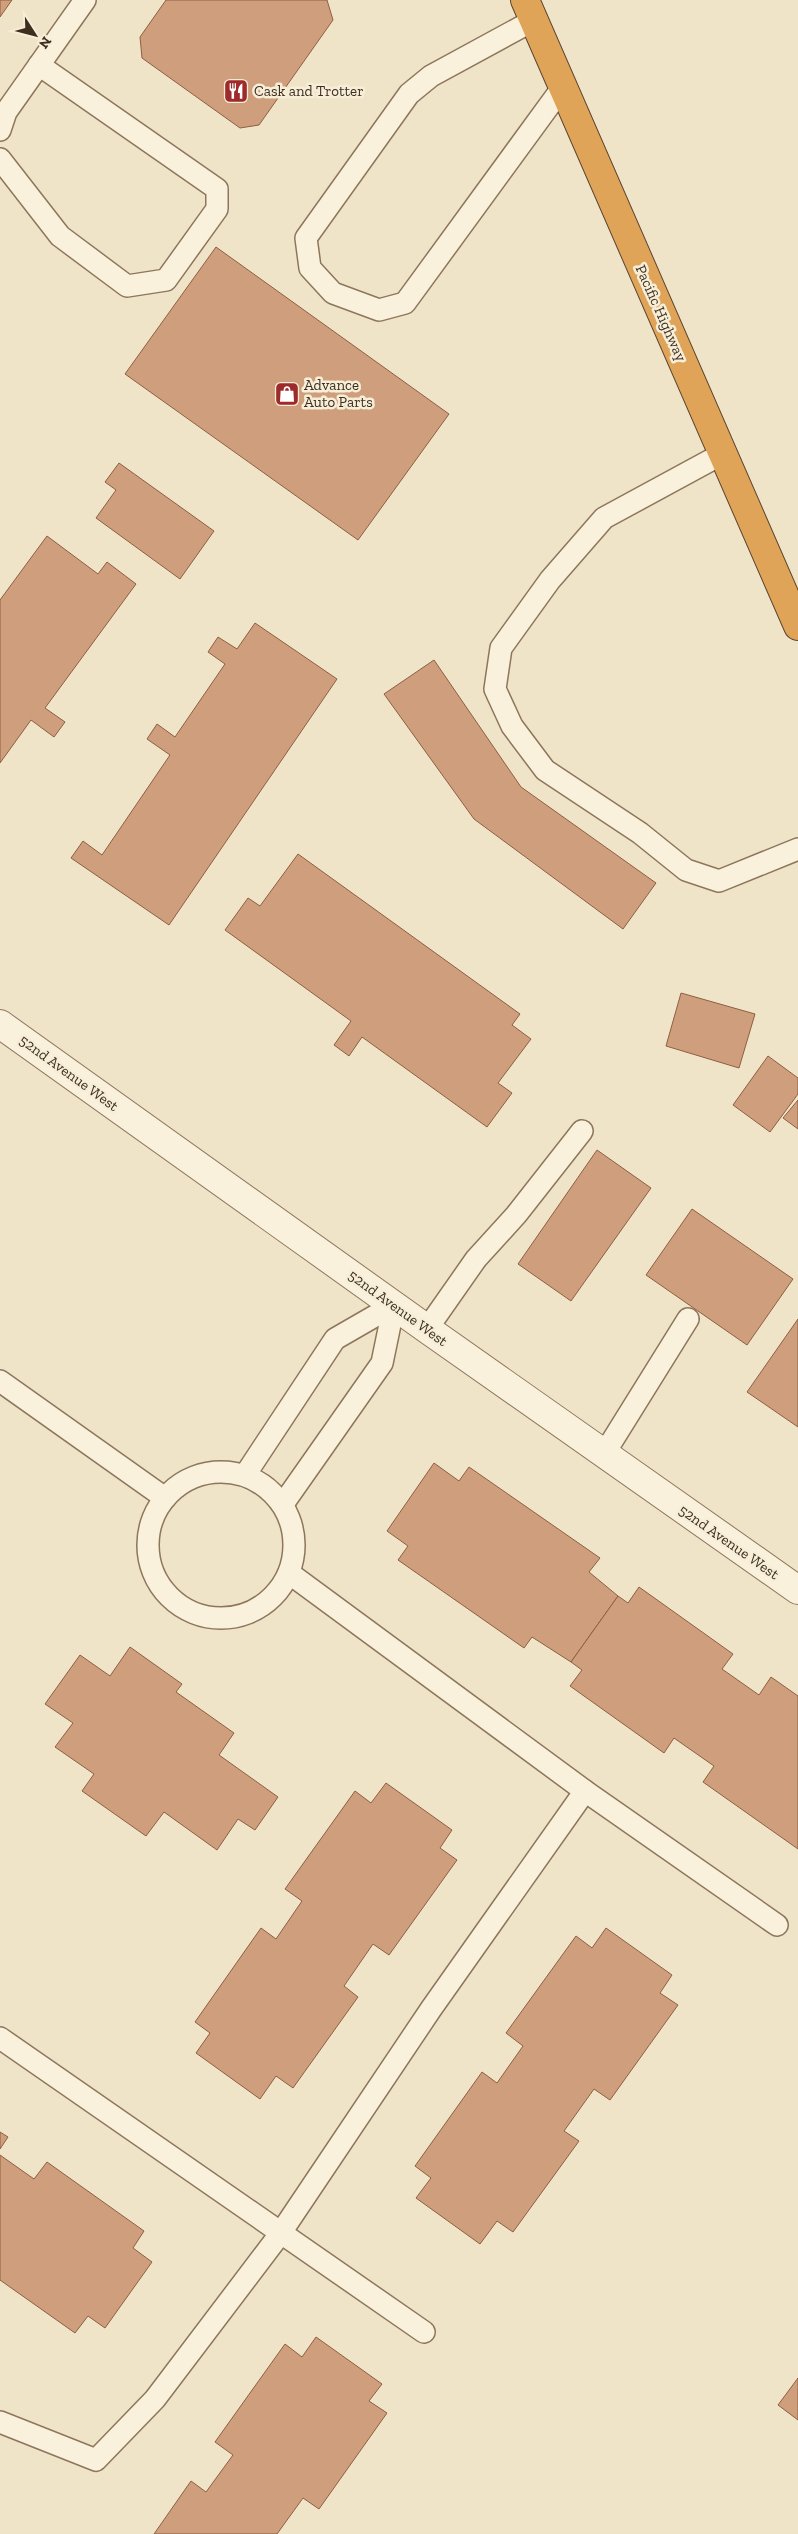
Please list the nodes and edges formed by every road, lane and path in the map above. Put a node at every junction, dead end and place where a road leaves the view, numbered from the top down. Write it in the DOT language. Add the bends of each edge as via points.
graph roads {
  1 [pos="85,0"];
  2 [pos="530,10"];
  3 [pos="39,65"];
  4 [pos="562,88"];
  5 [pos="0,130"];
  6 [pos="0,159"];
  7 [pos="722,454"];
  8 [pos="798,626"];
  9 [pos="798,849"];
  10 [pos="0,1024"];
  11 [pos="582,1131"];
  12 [pos="394,1305"];
  13 [pos="688,1320"];
  14 [pos="427,1330"];
  15 [pos="0,1382"];
  16 [pos="604,1454"];
  17 [pos="245,1475"];
  18 [pos="166,1498"];
  19 [pos="283,1504"];
  20 [pos="289,1574"];
  21 [pos="798,1590"];
  22 [pos="585,1791"];
  23 [pos="777,1925"];
  24 [pos="0,2038"];
  25 [pos="280,2234"];
  26 [pos="424,2332"];
  27 [pos="0,2422"];
  1 -- 3 [label="lane"];
  2 -- 4 [label="highway, Pacific Highway"];
  2 -- 4 [label="lane" via="409,94 306,238 310,268 333,293 342,297 379,310 404,303"];
  3 -- 5 [label="lane" via="6,112"];
  3 -- 6 [label="lane" via="217,189 217,209 166,280 127,286 60,236"];
  4 -- 7 [label="highway, Pacific Highway"];
  7 -- 8 [label="highway, Pacific Highway"];
  7 -- 9 [label="lane" via="604,518 550,580 501,648 495,689 512,726 545,770 640,833 686,870 719,882"];
  10 -- 12 [label="street, 52nd Avenue West"];
  11 -- 14 [label="lane" via="516,1215 476,1259"];
  12 -- 14 [label="street, 52nd Avenue West"];
  12 -- 17 [label="lane" via="334,1339"];
  12 -- 19 [label="lane" via="382,1363"];
  13 -- 16 [label="lane"];
  14 -- 16 [label="street, 52nd Avenue West"];
  15 -- 18 [label="lane"];
  16 -- 21 [label="street, 52nd Avenue West"];
  17 -- 18 [label="lane" via="221,1471 197,1476"];
  17 -- 19 [label="lane" via="267,1487"];
  18 -- 20 [label="lane" via="149,1528 148,1553 154,1576 168,1597 188,1611 211,1619 236,1618 258,1610 277,1594"];
  19 -- 20 [label="lane" via="293,1526 295,1550"];
  20 -- 22 [label="lane"];
  22 -- 23 [label="lane"];
  22 -- 25 [label="lane" via="431,2009"];
  24 -- 25 [label="lane"];
  25 -- 26 [label="lane"];
  25 -- 27 [label="lane" via="155,2399 96,2460"];
}
